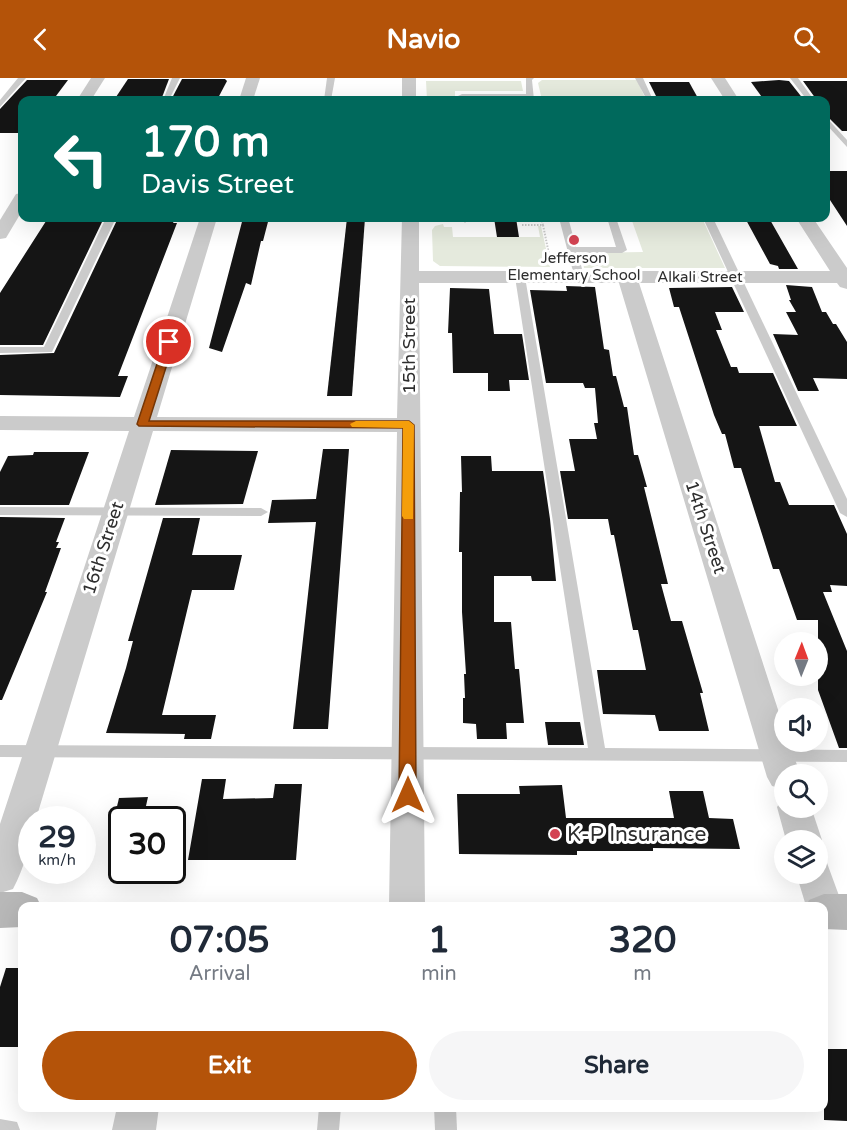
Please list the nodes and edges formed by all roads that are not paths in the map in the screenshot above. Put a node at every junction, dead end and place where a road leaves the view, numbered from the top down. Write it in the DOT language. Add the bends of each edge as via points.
graph roads {
  1 [pos="22,78"];
  2 [pos="98,78"];
  3 [pos="177,78"];
  4 [pos="253,78"];
  5 [pos="331,78"];
  6 [pos="409,78"];
  7 [pos="530,78"];
  8 [pos="639,78"];
  9 [pos="717,78"];
  10 [pos="794,78"];
  11 [pos="87,96"];
  12 [pos="168,96"];
  13 [pos="247,96"];
  14 [pos="328,96"];
  15 [pos="409,96"];
  16 [pos="530,96"];
  17 [pos="648,96"];
  18 [pos="729,96"];
  19 [pos="808,96"];
  20 [pos="0,105"];
  21 [pos="830,124"];
  22 [pos="847,145"];
  23 [pos="16,204"];
  24 [pos="109,222"];
  25 [pos="207,222"];
  26 [pos="418,222"];
  27 [pos="565,222"];
  28 [pos="613,222"];
  29 [pos="710,222"];
  30 [pos="808,222"];
  31 [pos="0,234"];
  32 [pos="572,250"];
  33 [pos="409,277"];
  34 [pos="520,277"];
  35 [pos="579,277"];
  36 [pos="627,277"];
  37 [pos="736,277"];
  38 [pos="846,279"];
  39 [pos="0,350"];
  40 [pos="0,423"];
  41 [pos="143,424"];
  42 [pos="409,425"];
  43 [pos="0,512"];
  44 [pos="115,512"];
  45 [pos="261,512"];
  46 [pos="847,513"];
  47 [pos="0,752"];
  48 [pos="39,752"];
  49 [pos="407,754"];
  50 [pos="598,755"];
  51 [pos="847,756"];
  52 [pos="780,764"];
  53 [pos="799,764"];
  54 [pos="774,767"];
  55 [pos="0,879"];
  56 [pos="819,884"];
  57 [pos="407,902"];
  58 [pos="827,902"];
  59 [pos="0,910"];
  60 [pos="18,910"];
  61 [pos="137,1112"];
  62 [pos="330,1112"];
  63 [pos="445,1112"];
  64 [pos="0,1130"];
  65 [pos="9,1130"];
  66 [pos="134,1130"];
  67 [pos="328,1130"];
  68 [pos="446,1130"];
  1 -- 20 [label="lane"];
  2 -- 11 [label="street"];
  3 -- 12 [label="lane"];
  4 -- 13 [label="street"];
  5 -- 14 [label="lane"];
  6 -- 15 [label="street"];
  7 -- 16 [label="lane"];
  8 -- 17 [label="lane"];
  9 -- 18 [label="street"];
  10 -- 19 [label="lane"];
  21 -- 22 [label="lane"];
  23 -- 31 [label="street"];
  24 -- 39 [label="lane" via="48,350"];
  25 -- 41 [label="street, 16th Street"];
  26 -- 33 [label="street, 15th Street"];
  27 -- 32 [label="lane"];
  28 -- 32 [label="lane" via="622,249"];
  29 -- 37 [label="lane"];
  30 -- 38 [label="street"];
  32 -- 35 [label="lane"];
  33 -- 34 [label="street, Alkali Street"];
  33 -- 42 [label="street, 15th Street"];
  34 -- 35 [label="street, Alkali Street"];
  34 -- 50 [label="lane"];
  35 -- 36 [label="street, Alkali Street"];
  36 -- 37 [label="street, Alkali Street"];
  36 -- 52 [label="street, 14th Street"];
  37 -- 38 [label="street, Alkali Street"];
  37 -- 46 [label="lane"];
  40 -- 41 [label="street"];
  41 -- 42 [label="street"];
  41 -- 44 [label="street, 16th Street"];
  42 -- 49 [label="street, 15th Street"];
  43 -- 44 [label="lane"];
  44 -- 45 [label="lane"];
  44 -- 48 [label="street, 16th Street"];
  47 -- 48 [label="lane"];
  48 -- 49 [label="lane"];
  48 -- 55 [label="street, 16th Street"];
  49 -- 50 [label="lane"];
  49 -- 57 [label="street, 15th Street"];
  50 -- 54 [label="lane"];
  51 -- 53 [label="lane"];
  56 -- 58 [label="street"];
  59 -- 60 [label="main road"];
  61 -- 66 [label="street"];
  62 -- 67 [label="lane"];
  63 -- 68 [label="lane"];
  64 -- 65 [label="lane"];
}
